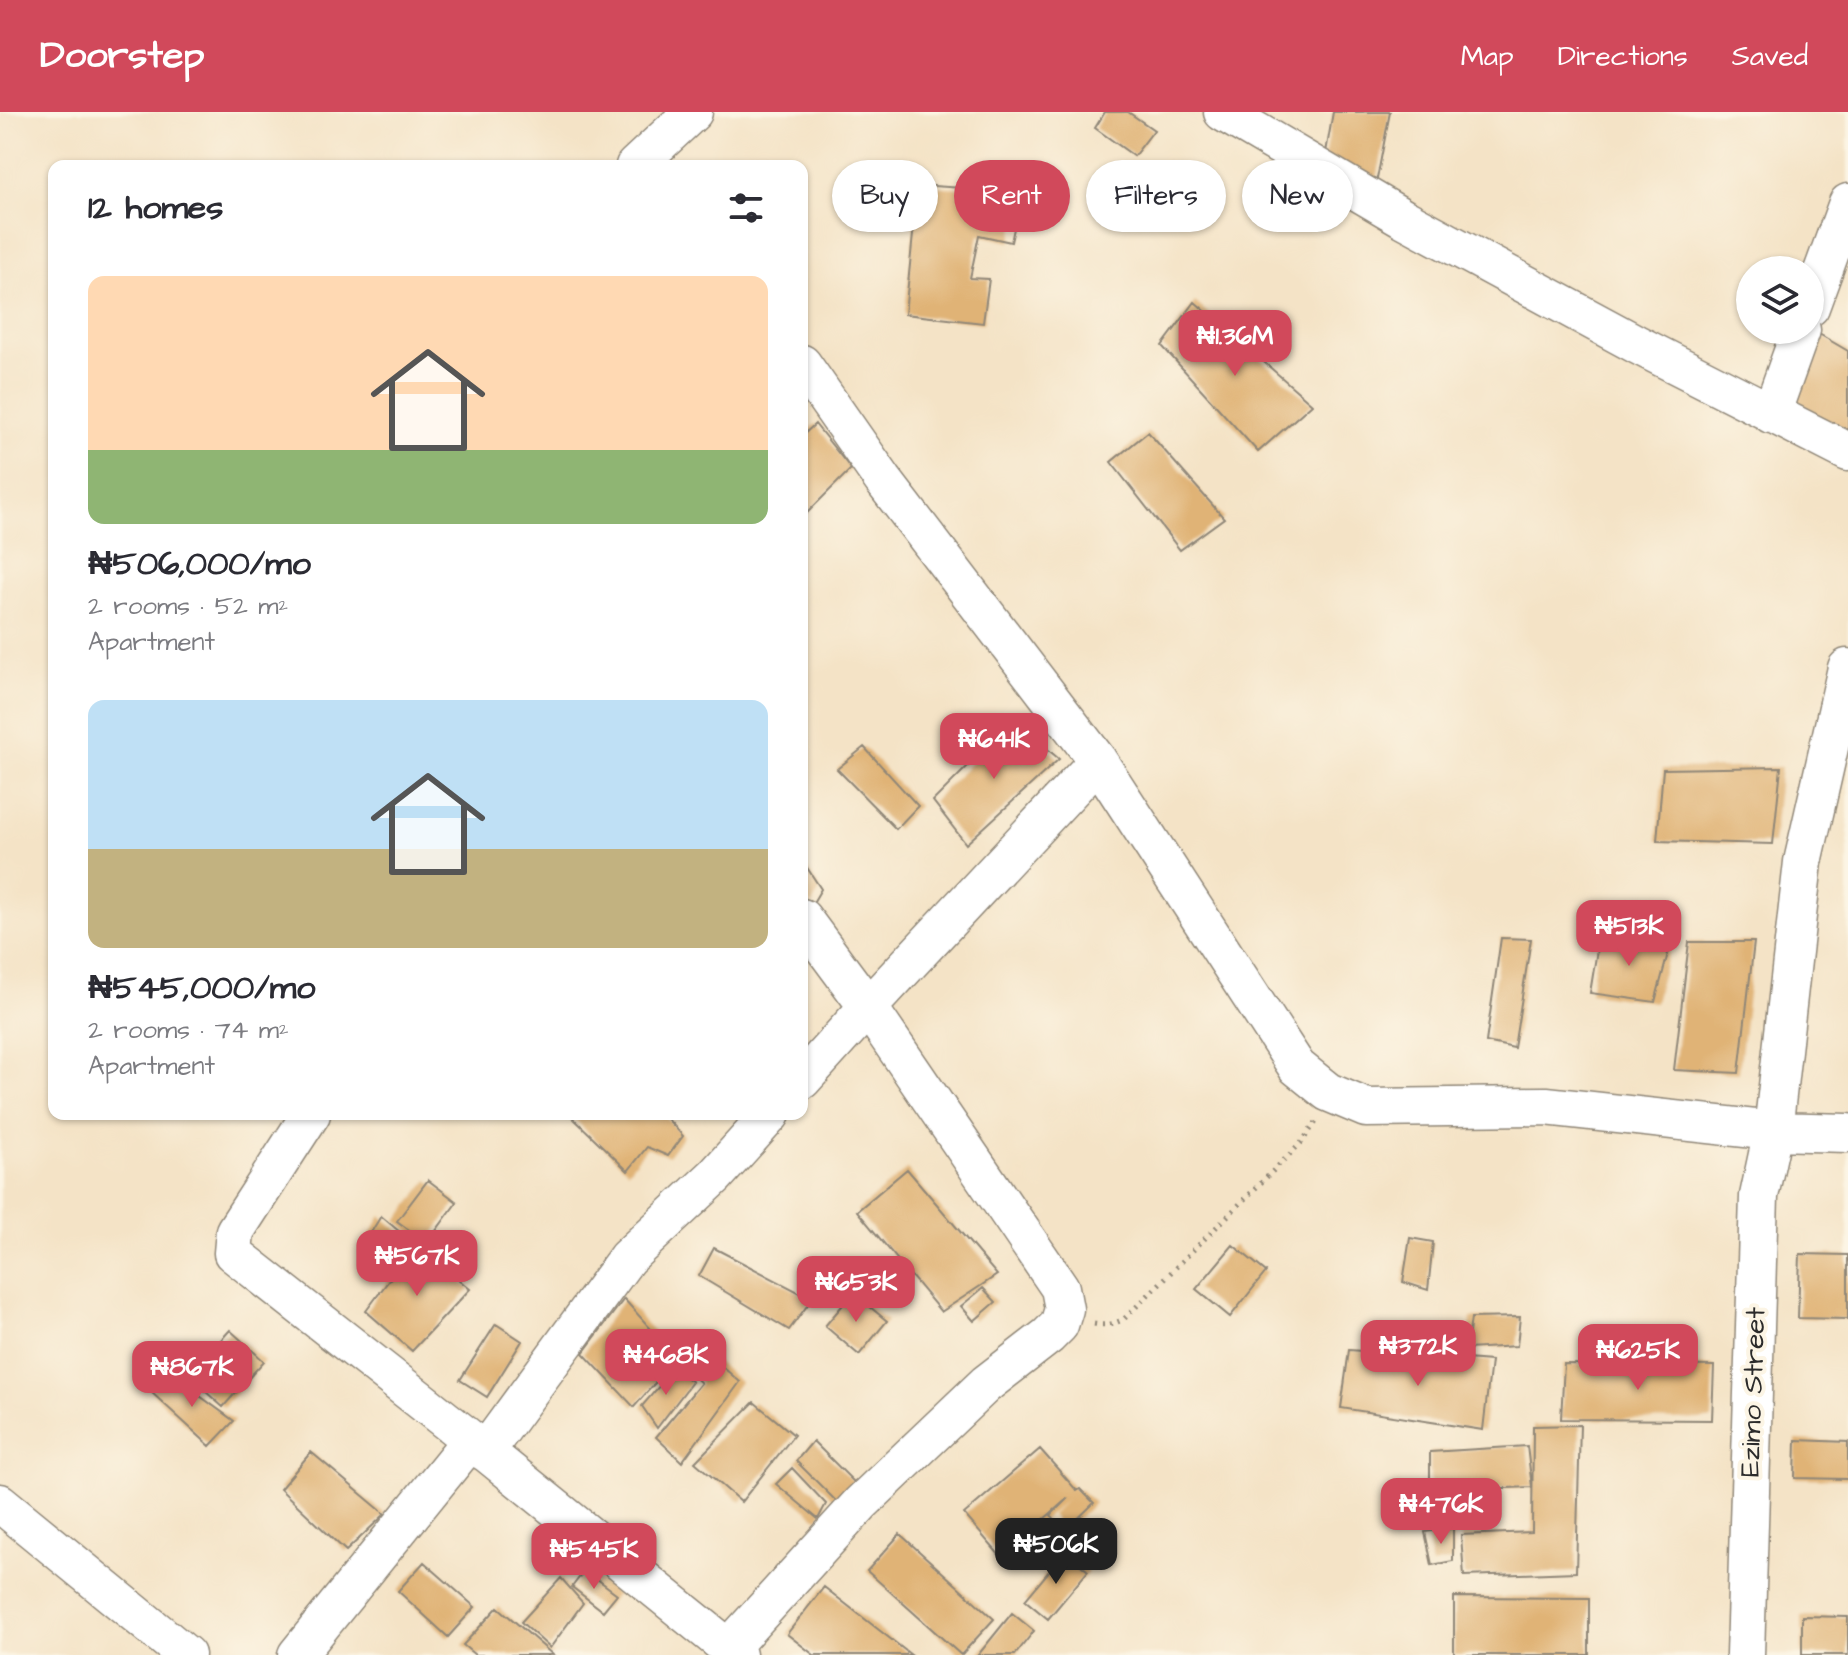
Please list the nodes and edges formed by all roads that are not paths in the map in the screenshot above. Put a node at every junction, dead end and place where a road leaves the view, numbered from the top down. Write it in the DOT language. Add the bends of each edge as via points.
graph roads {
  1 [pos="693,112"];
  2 [pos="1223,112"];
  3 [pos="651,160"];
  4 [pos="1848,203"];
  5 [pos="1824,269"];
  6 [pos="1796,344"];
  7 [pos="808,373"];
  8 [pos="1771,414"];
  9 [pos="1848,452"];
  10 [pos="1847,668"];
  11 [pos="1098,761"];
  12 [pos="808,926"];
  13 [pos="868,1007"];
  14 [pos="808,1073"];
  15 [pos="307,1120"];
  16 [pos="766,1120"];
  17 [pos="1773,1131"];
  18 [pos="1848,1133"];
  19 [pos="478,1446"];
  20 [pos="0,1503"];
  21 [pos="733,1652"];
  22 [pos="186,1655"];
  23 [pos="297,1655"];
  24 [pos="1745,1655"];
  1 -- 3 [label="street"];
  2 -- 8 [label="street" via="1403,218"];
  4 -- 5 [label="street"];
  6 -- 8 [label="street"];
  7 -- 11 [label="street" via="883,480"];
  8 -- 9 [label="street"];
  10 -- 17 [label="street, Ezimo Street" via="1803,862"];
  11 -- 13 [label="street"];
  11 -- 17 [label="street" via="1297,1067 1328,1092 1366,1108 1546,1106"];
  12 -- 13 [label="street"];
  13 -- 14 [label="street"];
  13 -- 21 [label="street" via="1060,1288 1064,1309 1048,1336 986,1384 861,1503"];
  15 -- 19 [label="street" via="235,1231 233,1253"];
  16 -- 19 [label="street" via="627,1258"];
  17 -- 18 [label="street"];
  17 -- 24 [label="street, Ezimo Street" via="1759,1196"];
  19 -- 21 [label="street"];
  19 -- 23 [label="street"];
  20 -- 22 [label="street"];
}
